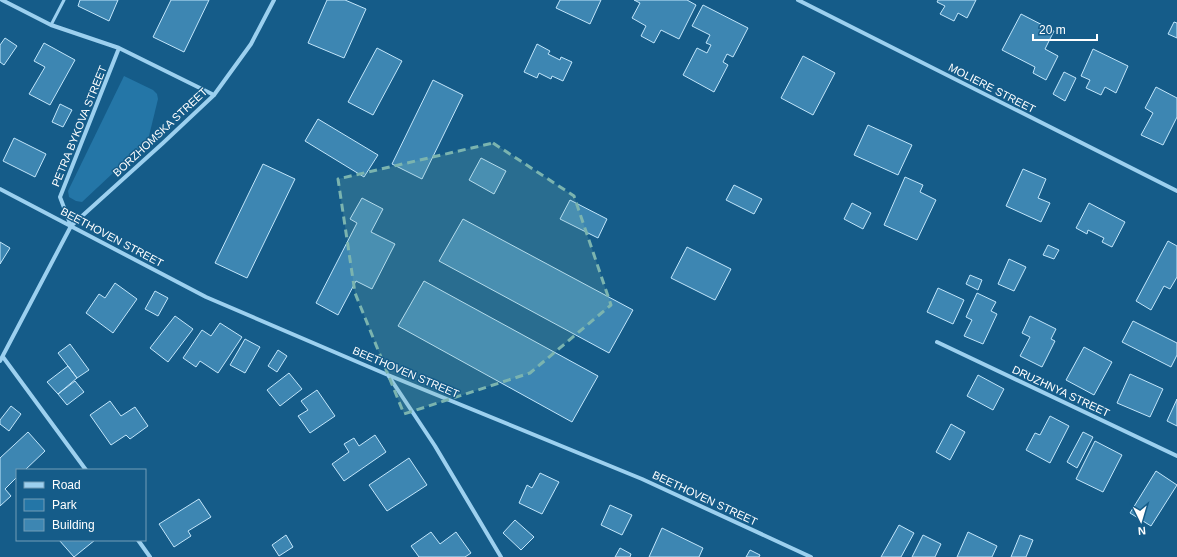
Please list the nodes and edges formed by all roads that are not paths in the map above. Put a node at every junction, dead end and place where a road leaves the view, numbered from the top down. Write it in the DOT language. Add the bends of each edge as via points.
graph roads {
  1 [pos="2,0"];
  2 [pos="64,0"];
  3 [pos="274,0"];
  4 [pos="798,0"];
  5 [pos="51,25"];
  6 [pos="120,48"];
  7 [pos="214,95"];
  8 [pos="0,189"];
  9 [pos="1177,192"];
  10 [pos="71,226"];
  11 [pos="937,342"];
  12 [pos="1,359"];
  13 [pos="388,375"];
  14 [pos="1177,456"];
  15 [pos="85,469"];
  16 [pos="139,541"];
  17 [pos="150,557"];
  18 [pos="501,557"];
  19 [pos="812,557"];
  1 -- 5 [label="street"];
  2 -- 5 [label="lane"];
  3 -- 7 [label="street, BORZHOMSKA STREET" via="251,44"];
  4 -- 9 [label="street, MOLIERE STREET"];
  5 -- 6 [label="street"];
  6 -- 7 [label="street"];
  6 -- 10 [label="street, PETRA BYKOVA STREET" via="60,197"];
  7 -- 10 [label="street, BORZHOMSKA STREET"];
  8 -- 10 [label="street, BEETHOVEN STREET"];
  10 -- 12 [label="street"];
  10 -- 13 [label="street, BEETHOVEN STREET" via="206,297"];
  11 -- 14 [label="street, DRUZHNYA STREET"];
  12 -- 15 [label="street"];
  13 -- 18 [label="street" via="435,446"];
  13 -- 19 [label="street, BEETHOVEN STREET" via="642,480"];
  16 -- 17 [label="street"];
}
